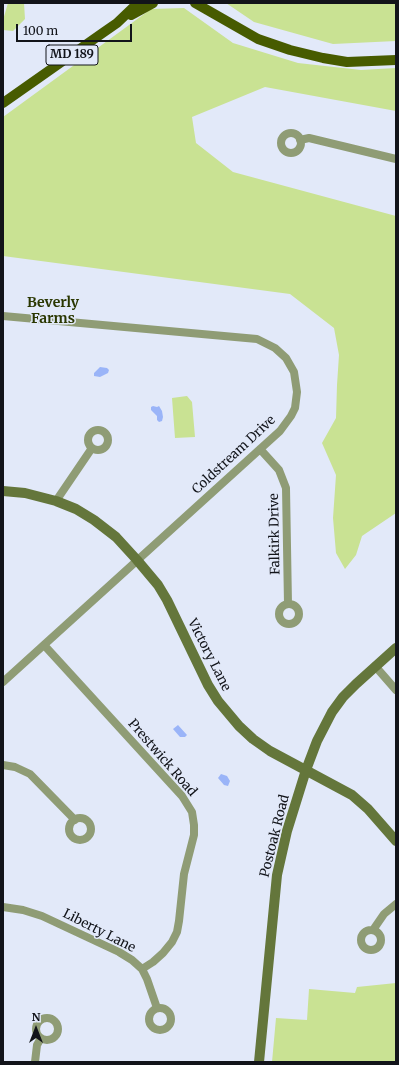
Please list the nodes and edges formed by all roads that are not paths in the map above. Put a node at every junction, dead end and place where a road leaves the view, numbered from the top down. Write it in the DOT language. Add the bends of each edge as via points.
graph roads {
  1 [pos="138,3"];
  2 [pos="153,3"];
  3 [pos="198,4"];
  4 [pos="117,23"];
  5 [pos="396,60"];
  6 [pos="3,104"];
  7 [pos="300,140"];
  8 [pos="396,160"];
  9 [pos="3,316"];
  10 [pos="92,448"];
  11 [pos="260,449"];
  12 [pos="3,491"];
  13 [pos="56,501"];
  14 [pos="137,560"];
  15 [pos="288,604"];
  16 [pos="44,645"];
  17 [pos="396,648"];
  18 [pos="375,666"];
  19 [pos="3,682"];
  20 [pos="396,690"];
  21 [pos="3,765"];
  22 [pos="306,770"];
  23 [pos="75,820"];
  24 [pos="396,841"];
  25 [pos="396,904"];
  26 [pos="3,907"];
  27 [pos="374,930"];
  28 [pos="142,969"];
  29 [pos="157,1008"];
  30 [pos="41,1038"];
  31 [pos="35,1062"];
  32 [pos="259,1062"];
  1 -- 4 [label="main road, MD 189"];
  2 -- 4 [label="main road"];
  3 -- 5 [label="main road" via="258,39 290,50 347,62"];
  4 -- 6 [label="main road, MD 189"];
  7 -- 8 [label="street" via="310,138"];
  9 -- 11 [label="street, Coldstream Drive" via="257,339 267,343 283,354 289,362 294,372 297,392 294,408 286,423"];
  10 -- 13 [label="street"];
  11 -- 14 [label="street, Coldstream Drive"];
  11 -- 15 [label="street, Falkirk Drive" via="279,470 286,488"];
  12 -- 13 [label="street, Victory Lane" via="30,494"];
  13 -- 14 [label="street, Victory Lane" via="94,520 116,537"];
  14 -- 16 [label="street, Coldstream Drive"];
  14 -- 22 [label="street, Victory Lane" via="167,600 208,685 229,715 261,745"];
  16 -- 19 [label="street, Coldstream Drive"];
  16 -- 28 [label="street, Prestwick Road" via="182,796 192,812 194,835 184,874 177,932 163,953"];
  17 -- 18 [label="street, Postoak Road"];
  18 -- 20 [label="street"];
  18 -- 22 [label="street, Postoak Road" via="343,697 332,712"];
  21 -- 23 [label="street" via="30,774"];
  22 -- 24 [label="street, Victory Lane" via="352,796 368,809"];
  22 -- 32 [label="street, Postoak Road" via="287,831 277,875"];
  25 -- 27 [label="street" via="384,914"];
  26 -- 28 [label="street, Liberty Lane" via="42,916 119,952"];
  28 -- 29 [label="street, Liberty Lane"];
  30 -- 31 [label="street" via="37,1045"];
}
